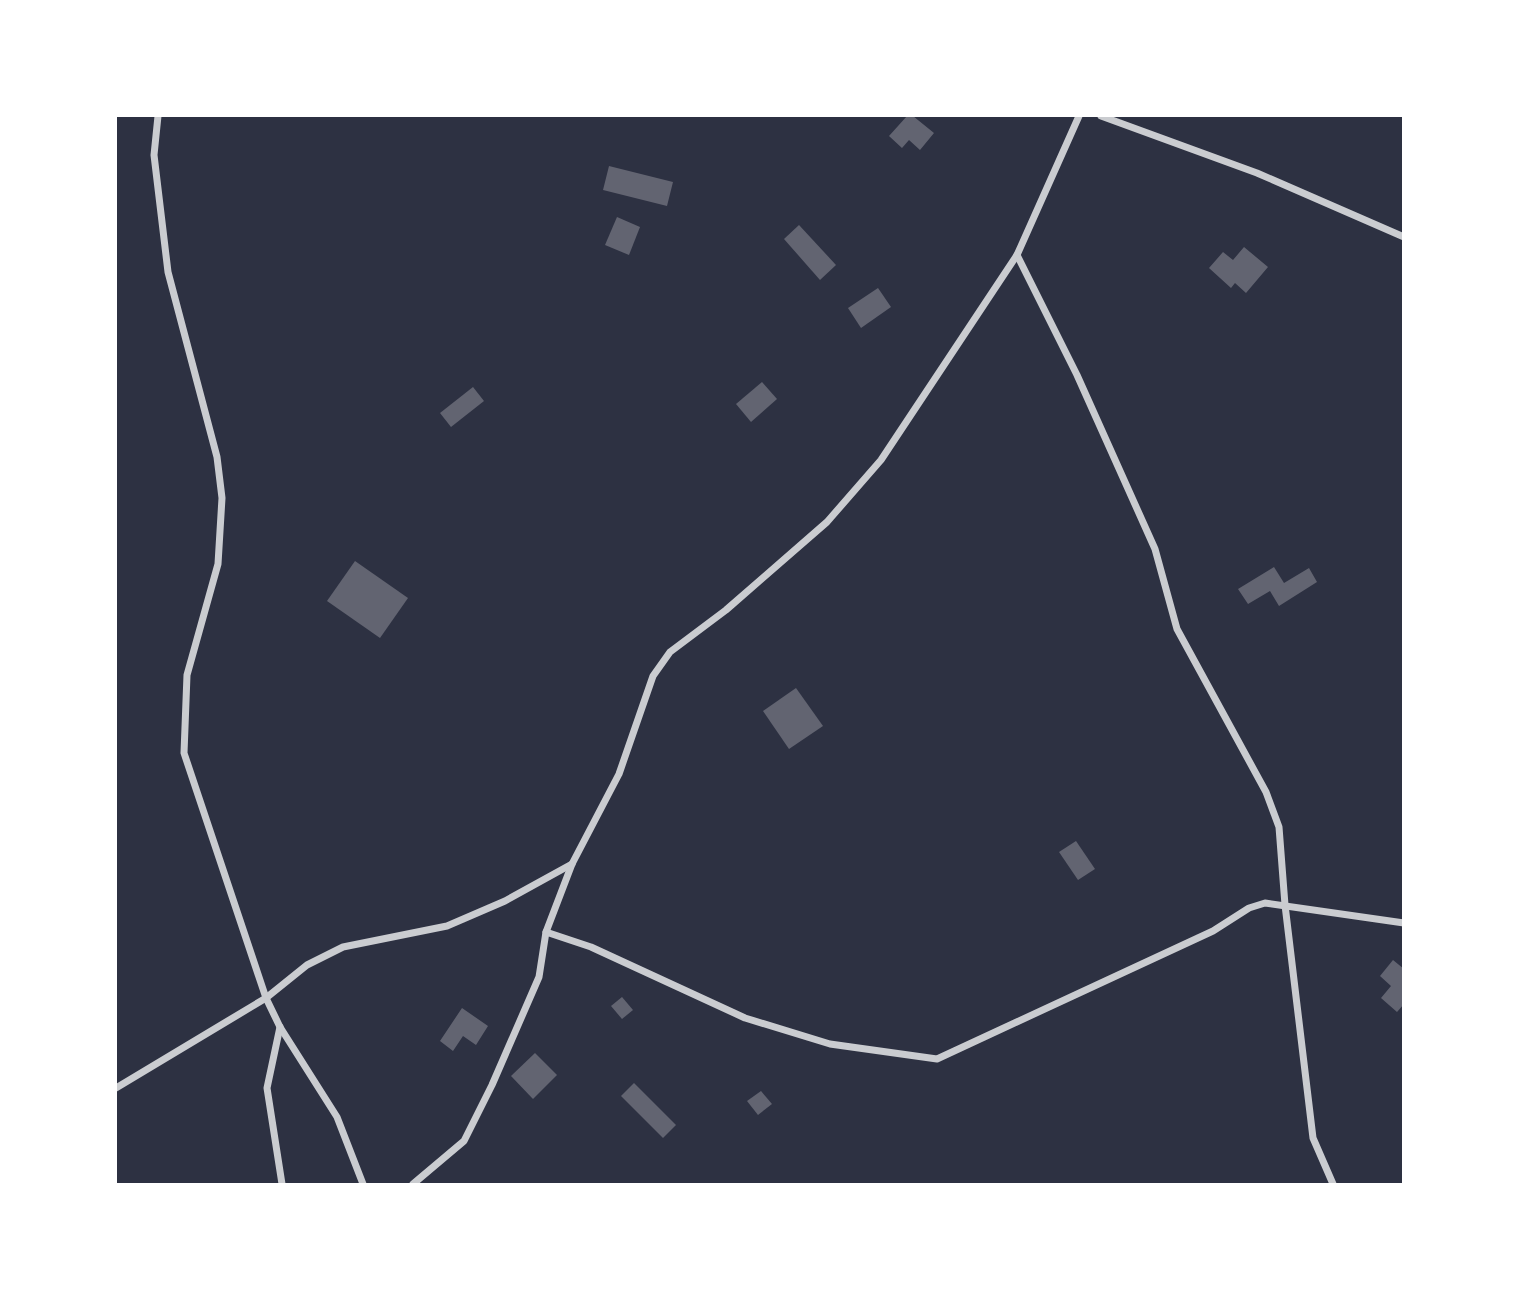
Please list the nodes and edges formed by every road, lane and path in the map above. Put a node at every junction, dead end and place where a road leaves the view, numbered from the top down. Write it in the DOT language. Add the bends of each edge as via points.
graph roads {
  1 [pos="158,116"];
  2 [pos="1079,116"];
  3 [pos="1101,116"];
  4 [pos="1404,237"];
  5 [pos="1017,255"];
  6 [pos="572,864"];
  7 [pos="1285,905"];
  8 [pos="1404,923"];
  9 [pos="547,932"];
  10 [pos="266,998"];
  11 [pos="280,1027"];
  12 [pos="116,1088"];
  13 [pos="282,1185"];
  14 [pos="363,1185"];
  15 [pos="413,1185"];
  16 [pos="1333,1185"];
  1 -- 10 [label="street" via="154,155 168,272 218,457 222,498 218,564 187,675 184,753"];
  2 -- 5 [label="street"];
  3 -- 4 [label="street" via="1257,173"];
  5 -- 6 [label="street" via="881,460 827,522 670,652 653,676 619,774"];
  5 -- 7 [label="street" via="1155,549 1189,656 1266,792 1279,827"];
  6 -- 9 [label="street"];
  6 -- 10 [label="street" via="447,926 343,947 307,965"];
  7 -- 8 [label="street"];
  7 -- 9 [label="street" via="1265,903 1249,908 1213,930 937,1059 830,1044 745,1018 591,947"];
  7 -- 16 [label="street" via="1313,1138"];
  9 -- 15 [label="street" via="539,977 464,1141"];
  10 -- 11 [label="street"];
  10 -- 12 [label="street"];
  11 -- 13 [label="street" via="267,1088"];
  11 -- 14 [label="street" via="338,1116"];
}
